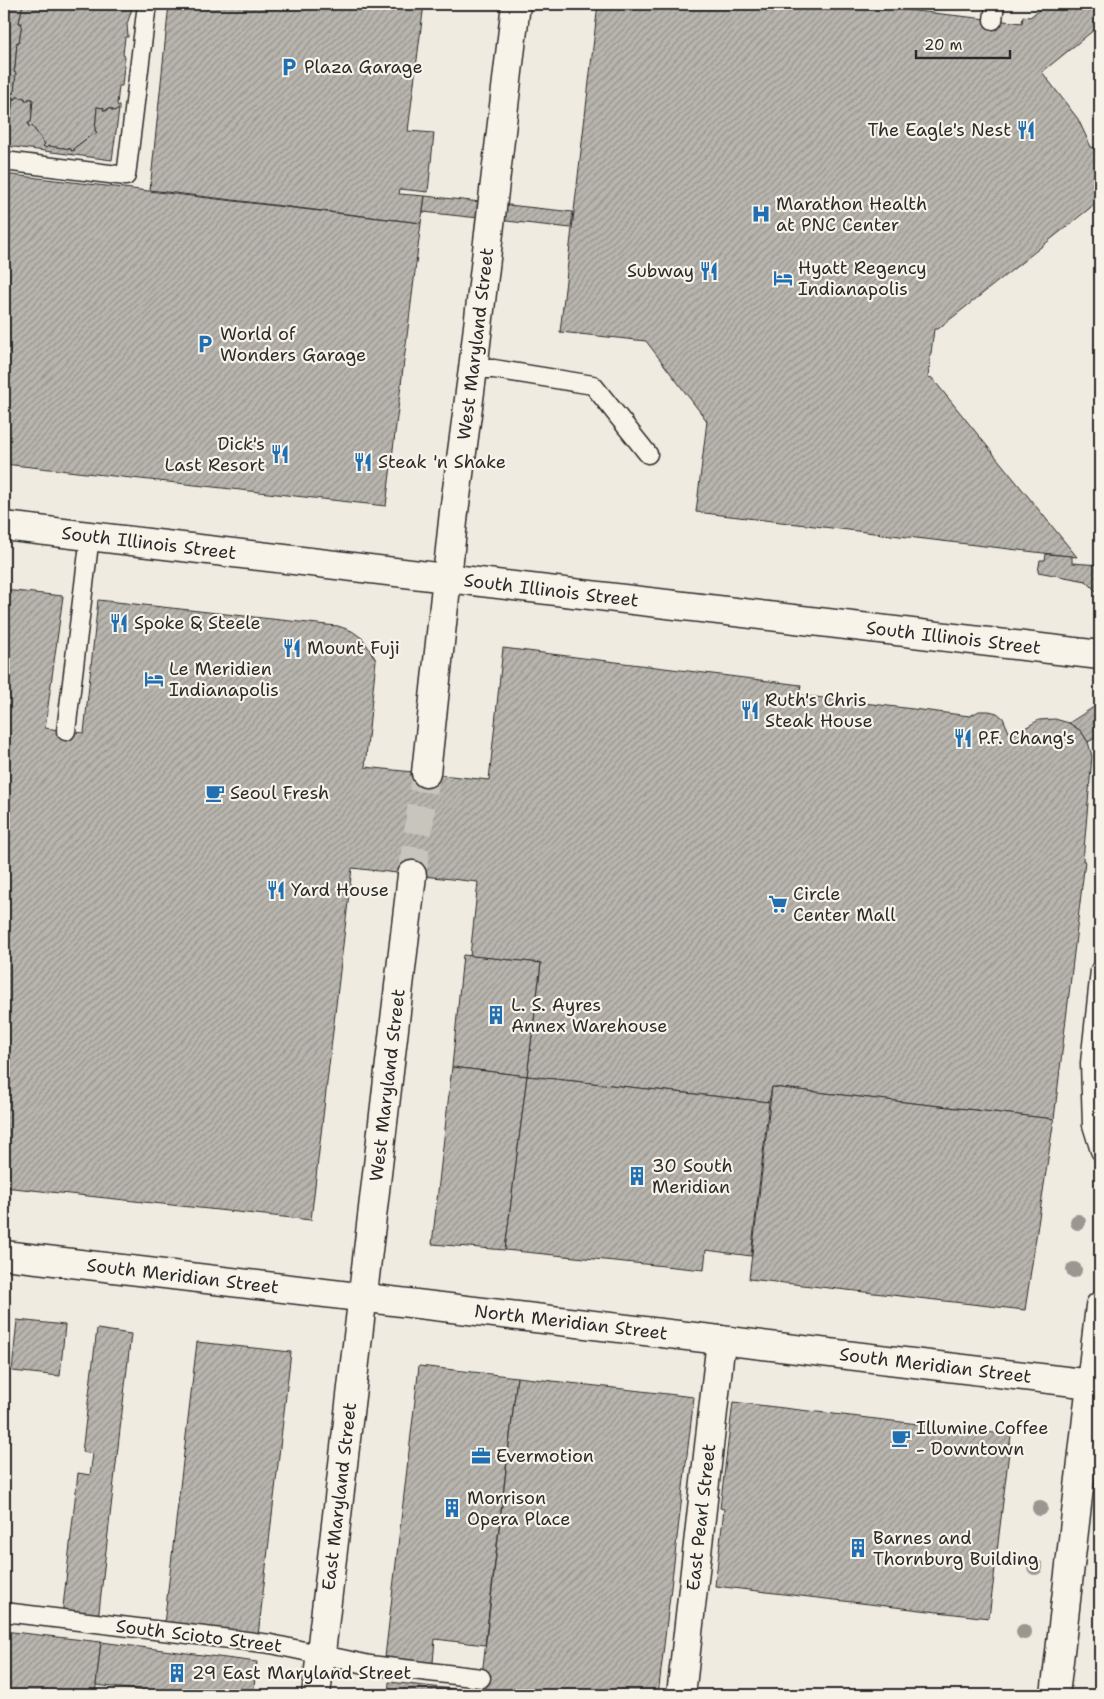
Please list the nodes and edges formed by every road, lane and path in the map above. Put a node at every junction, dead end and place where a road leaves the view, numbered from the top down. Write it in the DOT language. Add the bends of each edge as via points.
graph roads {
  1 [pos="147,4"];
  2 [pos="516,4"];
  3 [pos="4,161"];
  4 [pos="473,369"];
  5 [pos="648,454"];
  6 [pos="4,526"];
  7 [pos="90,536"];
  8 [pos="448,578"];
  9 [pos="1100,655"];
  10 [pos="66,731"];
  11 [pos="426,773"];
  12 [pos="412,875"];
  13 [pos="1100,970"];
  14 [pos="1100,1151"];
  15 [pos="4,1254"];
  16 [pos="363,1297"];
  17 [pos="1100,1306"];
  18 [pos="721,1340"];
  19 [pos="780,1347"];
  20 [pos="1091,1384"];
  21 [pos="4,1612"];
  22 [pos="320,1654"];
  23 [pos="482,1678"];
  24 [pos="316,1695"];
  25 [pos="681,1695"];
  26 [pos="1055,1695"];
  1 -- 3 [label="lane" via="126,176"];
  2 -- 4 [label="main road, West Maryland Street"];
  4 -- 5 [label="lane" via="510,371 593,385"];
  4 -- 8 [label="main road, West Maryland Street"];
  6 -- 7 [label="main road, South Illinois Street"];
  7 -- 8 [label="main road, South Illinois Street"];
  7 -- 10 [label="lane"];
  8 -- 9 [label="main road, South Illinois Street"];
  8 -- 11 [label="main road, West Maryland Street"];
  12 -- 16 [label="main road, West Maryland Street"];
  13 -- 14 [label="lane" via="1090,1063 1092,1125"];
  15 -- 16 [label="main road, South Meridian Street"];
  16 -- 18 [label="main road, North Meridian Street"];
  16 -- 22 [label="main road, East Maryland Street"];
  17 -- 20 [label="main road"];
  18 -- 19 [label="main road, North Meridian Street"];
  18 -- 25 [label="main road, East Pearl Street"];
  19 -- 20 [label="main road, South Meridian Street"];
  20 -- 26 [label="main road"];
  21 -- 22 [label="lane, South Scioto Street" via="271,1644"];
  22 -- 23 [label="lane, South Scioto Street" via="370,1665"];
  22 -- 24 [label="main road, East Maryland Street"];
}
